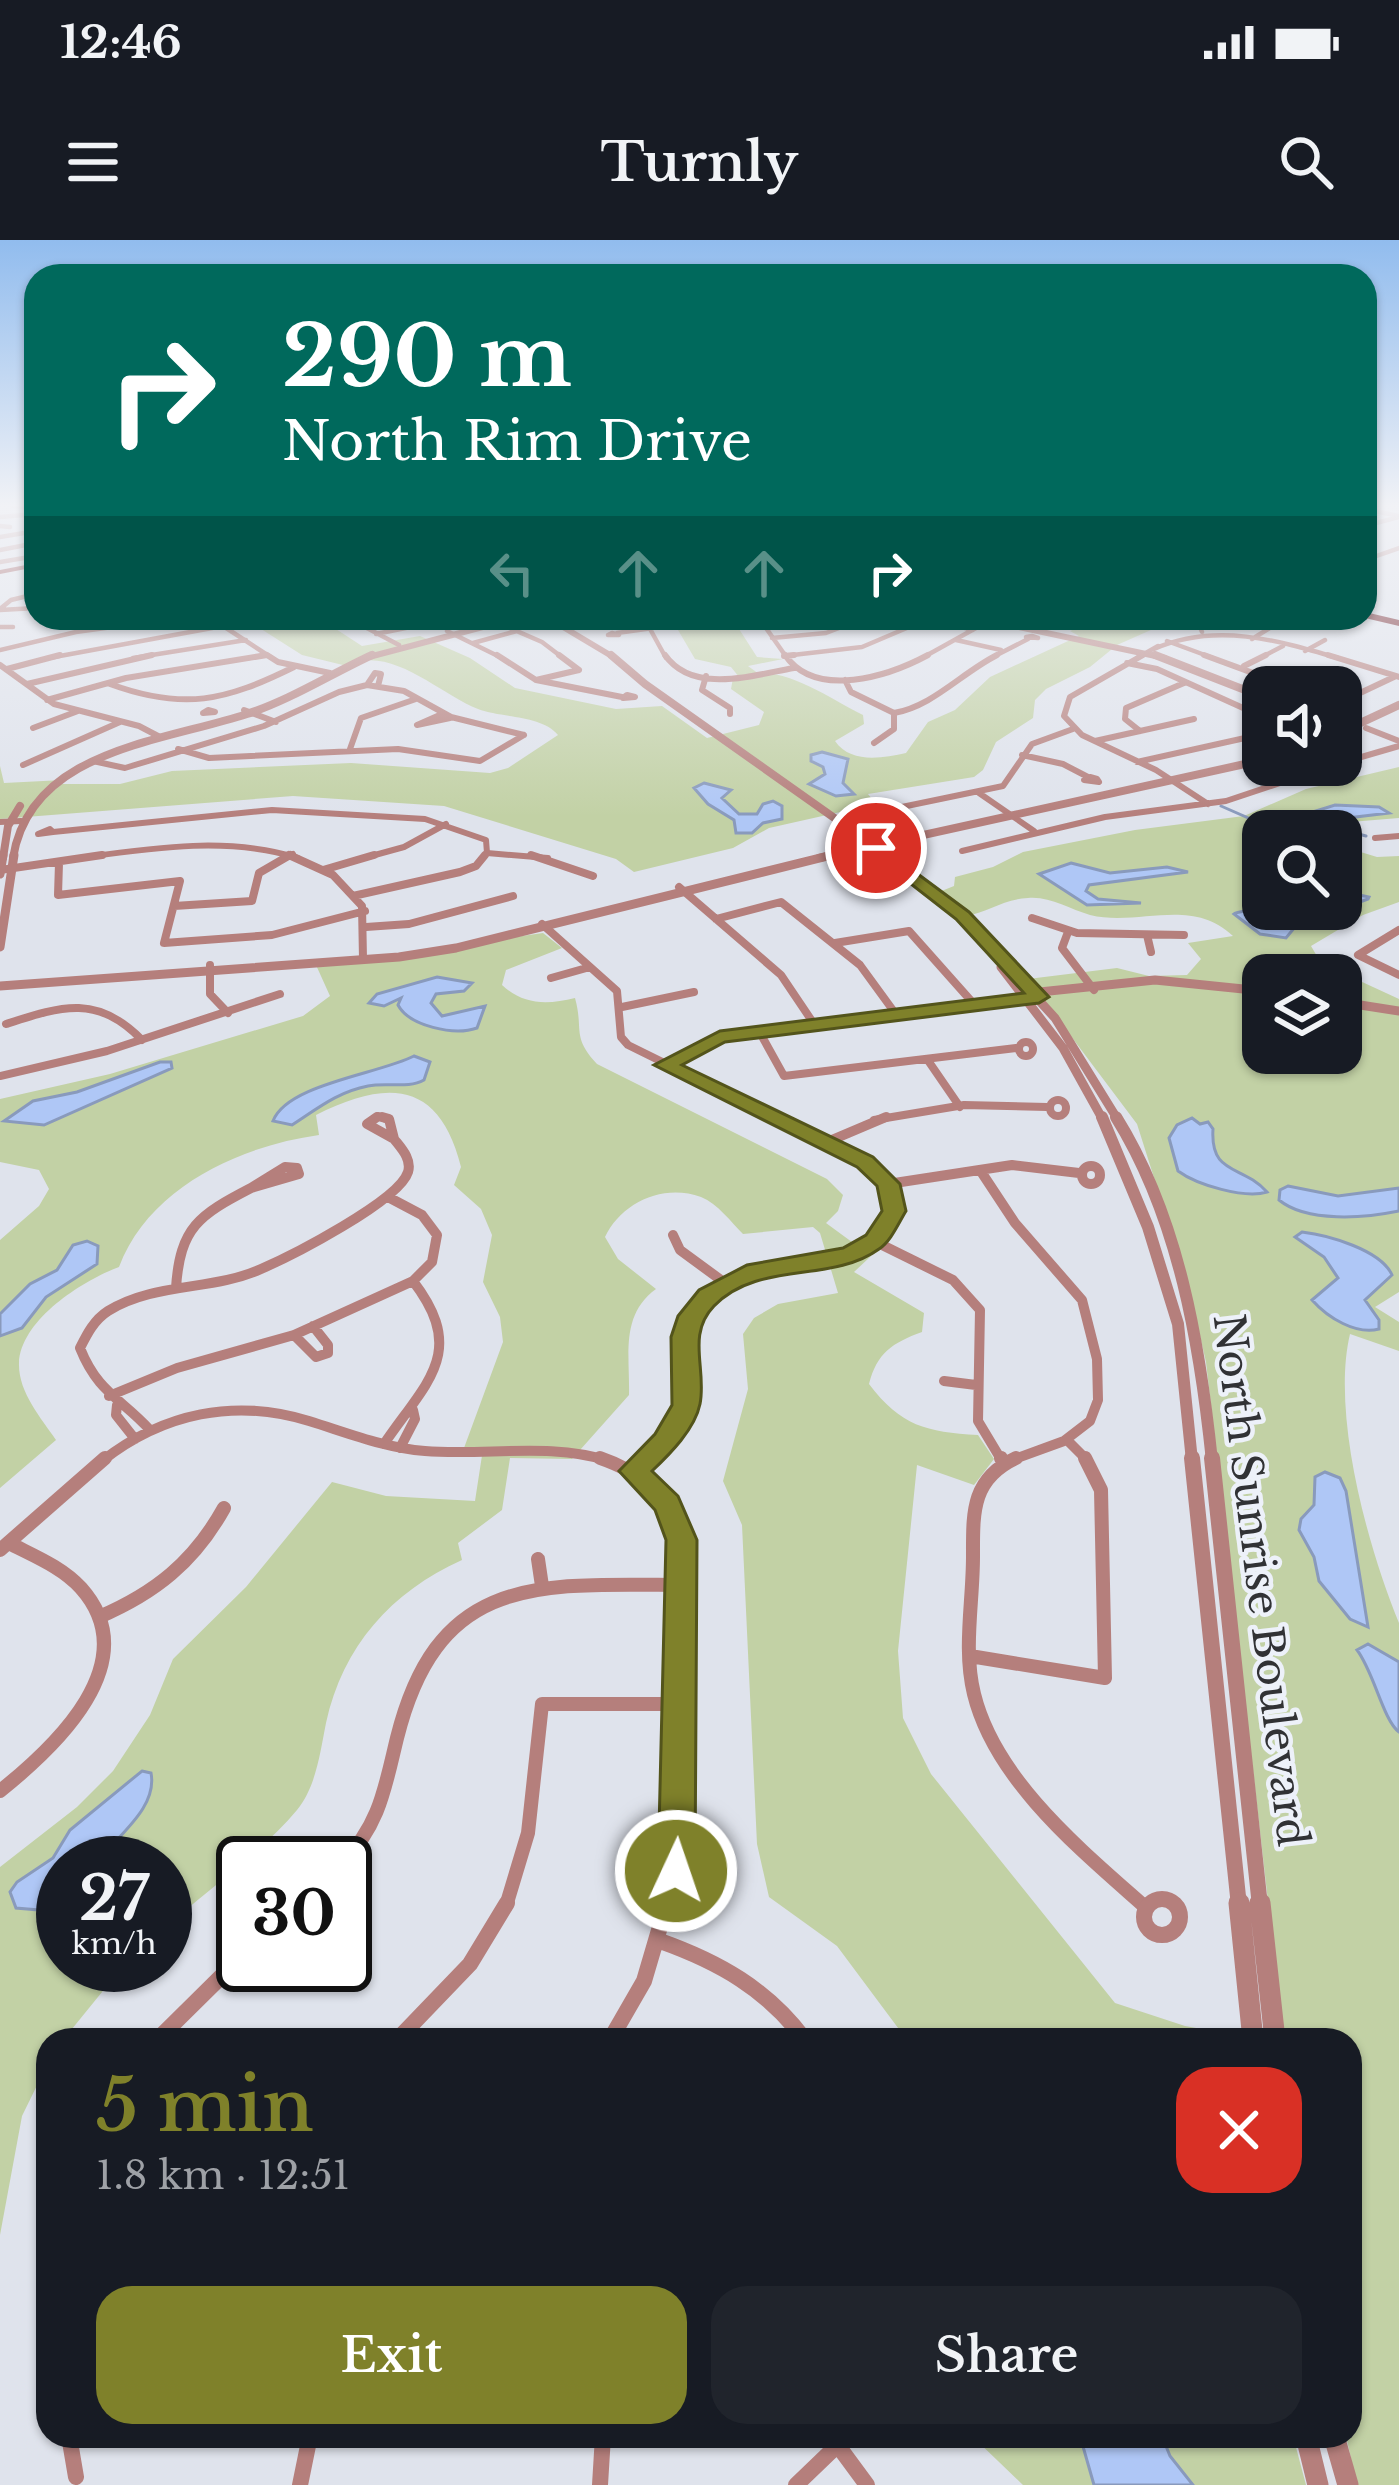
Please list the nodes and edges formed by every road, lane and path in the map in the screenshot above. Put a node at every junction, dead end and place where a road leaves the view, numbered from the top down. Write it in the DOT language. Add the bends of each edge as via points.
graph roads {
  1 [pos="0,627"];
  2 [pos="13,627"];
  3 [pos="91,630"];
  4 [pos="198,630"];
  5 [pos="230,630"];
  6 [pos="369,630"];
  7 [pos="396,630"];
  8 [pos="466,630"];
  9 [pos="561,630"];
  10 [pos="571,630"];
  11 [pos="639,630"];
  12 [pos="654,630"];
  13 [pos="767,630"];
  14 [pos="835,630"];
  15 [pos="903,630"];
  16 [pos="973,630"];
  17 [pos="1036,630"];
  18 [pos="1267,630"];
  19 [pos="517,631"];
  20 [pos="76,632"];
  21 [pos="1202,632"];
  22 [pos="617,633"];
  23 [pos="376,634"];
  24 [pos="453,634"];
  25 [pos="772,638"];
  26 [pos="1028,639"];
  27 [pos="1252,639"];
  28 [pos="245,640"];
  29 [pos="956,640"];
  30 [pos="1325,640"];
  31 [pos="1167,641"];
  32 [pos="393,642"];
  33 [pos="473,643"];
  34 [pos="1283,646"];
  35 [pos="0,650"];
  36 [pos="1005,651"];
  37 [pos="1147,651"];
  38 [pos="1305,651"];
  39 [pos="837,652"];
  40 [pos="267,655"];
  41 [pos="784,656"];
  42 [pos="847,658"];
  43 [pos="1126,663"];
  44 [pos="1244,666"];
  45 [pos="4,667"];
  46 [pos="294,667"];
  47 [pos="794,668"];
  48 [pos="326,673"];
  49 [pos="706,676"];
  50 [pos="1397,677"];
  51 [pos="536,680"];
  52 [pos="845,680"];
  53 [pos="109,683"];
  54 [pos="1188,683"];
  55 [pos="27,684"];
  56 [pos="367,686"];
  57 [pos="378,686"];
  58 [pos="1242,687"];
  59 [pos="1362,693"];
  60 [pos="622,697"];
  61 [pos="416,699"];
  62 [pos="46,700"];
  63 [pos="201,702"];
  64 [pos="1242,707"];
  65 [pos="1399,708"];
  66 [pos="206,710"];
  67 [pos="78,711"];
  68 [pos="247,711"];
  69 [pos="894,713"];
  70 [pos="730,714"];
  71 [pos="288,717"];
  72 [pos="1195,718"];
  73 [pos="121,722"];
  74 [pos="264,722"];
  75 [pos="1362,727"];
  76 [pos="33,728"];
  77 [pos="1073,729"];
  78 [pos="1362,729"];
  79 [pos="1141,732"];
  80 [pos="154,733"];
  81 [pos="1242,739"];
  82 [pos="1092,741"];
  83 [pos="874,743"];
  84 [pos="1399,743"];
  85 [pos="178,749"];
  86 [pos="350,749"];
  87 [pos="1022,755"];
  88 [pos="1362,756"];
  89 [pos="96,760"];
  90 [pos="1137,762"];
  91 [pos="1242,762"];
  92 [pos="22,765"];
  93 [pos="1088,777"];
  94 [pos="1167,778"];
  95 [pos="1266,786"];
  96 [pos="979,793"];
  97 [pos="1208,804"];
  98 [pos="897,808"];
  99 [pos="819,811"];
  100 [pos="1006,811"];
  101 [pos="182,820"];
  102 [pos="10,821"];
  103 [pos="446,824"];
  104 [pos="1034,831"];
  105 [pos="52,832"];
  106 [pos="1399,836"];
  107 [pos="1376,838"];
  108 [pos="865,844"];
  109 [pos="187,848"];
  110 [pos="962,851"];
  111 [pos="488,853"];
  112 [pos="294,854"];
  113 [pos="59,863"];
  114 [pos="323,870"];
  115 [pos="3,871"];
  116 [pos="592,876"];
  117 [pos="682,889"];
  118 [pos="353,896"];
  119 [pos="513,896"];
  120 [pos="174,906"];
  121 [pos="365,911"];
  122 [pos="1032,918"];
  123 [pos="716,919"];
  124 [pos="3,921"];
  125 [pos="543,925"];
  126 [pos="366,927"];
  127 [pos="1398,931"];
  128 [pos="1068,932"];
  129 [pos="1147,935"];
  130 [pos="1184,935"];
  131 [pos="835,943"];
  132 [pos="0,947"];
  133 [pos="364,951"];
  134 [pos="1151,952"];
  135 [pos="590,967"];
  136 [pos="209,968"];
  137 [pos="1399,975"];
  138 [pos="551,978"];
  139 [pos="0,983"];
  140 [pos="1093,987"];
  141 [pos="1242,990"];
  142 [pos="694,992"];
  143 [pos="280,994"];
  144 [pos="1031,995"];
  145 [pos="973,1003"];
  146 [pos="622,1006"];
  147 [pos="1362,1008"];
  148 [pos="228,1012"];
  149 [pos="895,1013"];
  150 [pos="1399,1014"];
  151 [pos="814,1024"];
  152 [pos="2,1026"];
  153 [pos="759,1031"];
  154 [pos="142,1040"];
  155 [pos="1016,1048"];
  156 [pos="927,1059"];
  157 [pos="665,1065"];
  158 [pos="0,1076"];
  159 [pos="960,1107"];
  160 [pos="1047,1107"];
  161 [pos="394,1139"];
  162 [pos="827,1142"];
  163 [pos="980,1170"];
  164 [pos="1079,1172"];
  165 [pos="888,1184"];
  166 [pos="250,1188"];
  167 [pos="388,1197"];
  168 [pos="673,1235"];
  169 [pos="874,1241"];
  170 [pos="413,1281"];
  171 [pos="725,1283"];
  172 [pos="176,1288"];
  173 [pos="313,1326"];
  174 [pos="294,1335"];
  175 [pos="944,1382"];
  176 [pos="976,1385"];
  177 [pos="114,1401"];
  178 [pos="413,1410"];
  179 [pos="150,1430"];
  180 [pos="135,1438"];
  181 [pos="1067,1440"];
  182 [pos="384,1444"];
  183 [pos="400,1448"];
  184 [pos="1004,1462"];
  185 [pos="633,1471"];
  186 [pos="224,1508"];
  187 [pos="4,1547"];
  188 [pos="538,1559"];
  189 [pos="680,1585"];
  190 [pos="542,1586"];
  191 [pos="99,1617"];
  192 [pos="970,1657"];
  193 [pos="680,1704"];
  194 [pos="0,1791"];
  195 [pos="367,1836"];
  196 [pos="1144,1906"];
  197 [pos="660,1941"];
  198 [pos="216,1982"];
  199 [pos="171,2028"];
  200 [pos="408,2028"];
  201 [pos="617,2028"];
  202 [pos="796,2028"];
  203 [pos="1252,2028"];
  204 [pos="1274,2028"];
  205 [pos="71,2448"];
  206 [pos="308,2448"];
  207 [pos="602,2448"];
  208 [pos="836,2448"];
  209 [pos="847,2448"];
  210 [pos="1309,2448"];
  211 [pos="1337,2448"];
  212 [pos="76,2477"];
  213 [pos="300,2485"];
  214 [pos="600,2485"];
  215 [pos="796,2485"];
  216 [pos="867,2485"];
  217 [pos="1318,2485"];
  218 [pos="1348,2485"];
  1 -- 2 [label="street"];
  3 -- 20 [label="street"];
  4 -- 45 [label="street"];
  5 -- 28 [label="street"];
  6 -- 23 [label="street"];
  7 -- 23 [label="street"];
  8 -- 24 [label="street"];
  9 -- 99 [label="street, North Sunrise Boulevard"];
  10 -- 99 [label="street, North Sunrise Boulevard"];
  11 -- 22 [label="street"];
  12 -- 49 [label="street" via="675,668"];
  13 -- 25 [label="street"];
  14 -- 25 [label="street"];
  15 -- 39 [label="street"];
  16 -- 29 [label="street"];
  17 -- 37 [label="street"];
  18 -- 27 [label="street"];
  19 -- 33 [label="street"];
  19 -- 51 [label="street" via="579,670"];
  20 -- 35 [label="street"];
  21 -- 27 [label="street"];
  21 -- 31 [label="street"];
  23 -- 32 [label="street"];
  24 -- 32 [label="street"];
  24 -- 33 [label="street"];
  25 -- 41 [label="street"];
  26 -- 36 [label="street"];
  27 -- 34 [label="street"];
  28 -- 40 [label="street"];
  28 -- 55 [label="street"];
  29 -- 36 [label="street"];
  29 -- 52 [label="street" via="895,674"];
  30 -- 38 [label="street"];
  31 -- 37 [label="street"];
  31 -- 44 [label="street"];
  32 -- 48 [label="street"];
  33 -- 51 [label="street"];
  34 -- 38 [label="street"];
  34 -- 44 [label="street"];
  36 -- 69 [label="street" via="960,674 921,708"];
  37 -- 43 [label="street"];
  37 -- 58 [label="street"];
  38 -- 50 [label="street"];
  39 -- 41 [label="street"];
  39 -- 42 [label="street"];
  40 -- 46 [label="street"];
  40 -- 53 [label="street" via="196,674"];
  41 -- 47 [label="street"];
  43 -- 54 [label="street"];
  43 -- 77 [label="street" via="1070,697 1064,710"];
  45 -- 55 [label="street"];
  46 -- 48 [label="street"];
  46 -- 63 [label="street"];
  47 -- 49 [label="street"];
  47 -- 52 [label="street"];
  48 -- 68 [label="street"];
  49 -- 70 [label="street" via="702,690"];
  50 -- 59 [label="street"];
  51 -- 60 [label="street"];
  52 -- 69 [label="street" via="851,692"];
  53 -- 62 [label="street"];
  53 -- 63 [label="street" via="155,701"];
  54 -- 64 [label="street"];
  54 -- 79 [label="street" via="1126,708 1125,719"];
  55 -- 62 [label="street"];
  56 -- 57 [label="street"];
  56 -- 57 [label="street" via="374,673 381,674"];
  56 -- 71 [label="street"];
  57 -- 61 [label="street"];
  61 -- 86 [label="street" via="361,718"];
  61 -- 86 [label="street" via="447,716 524,735 480,761"];
  62 -- 67 [label="street"];
  63 -- 66 [label="street"];
  65 -- 75 [label="street"];
  67 -- 73 [label="street"];
  67 -- 76 [label="street"];
  68 -- 74 [label="street"];
  68 -- 80 [label="street"];
  69 -- 83 [label="street" via="894,729"];
  71 -- 74 [label="street"];
  71 -- 74 [label="street" via="286,726"];
  72 -- 79 [label="street"];
  73 -- 80 [label="street"];
  73 -- 92 [label="street"];
  74 -- 85 [label="street"];
  77 -- 82 [label="street"];
  77 -- 87 [label="street" via="1039,737"];
  78 -- 84 [label="street"];
  79 -- 82 [label="street"];
  80 -- 89 [label="street"];
  80 -- 102 [label="street" via="62,772"];
  81 -- 90 [label="street"];
  82 -- 90 [label="street"];
  84 -- 88 [label="street"];
  85 -- 86 [label="street" via="194,756"];
  85 -- 89 [label="street" via="125,768"];
  87 -- 93 [label="street"];
  87 -- 96 [label="street" via="1010,782"];
  89 -- 102 [label="street"];
  90 -- 94 [label="street"];
  91 -- 94 [label="street"];
  94 -- 97 [label="street"];
  94 -- 100 [label="street"];
  95 -- 97 [label="street"];
  96 -- 98 [label="street"];
  96 -- 100 [label="street"];
  97 -- 104 [label="street"];
  99 -- 108 [label="street, North Sunrise Boulevard"];
  100 -- 104 [label="street"];
  100 -- 108 [label="street"];
  101 -- 103 [label="street" via="272,810"];
  101 -- 105 [label="street"];
  101 -- 109 [label="street"];
  102 -- 115 [label="street"];
  103 -- 111 [label="street" via="482,837"];
  103 -- 114 [label="street" via="404,847"];
  104 -- 110 [label="street"];
  106 -- 107 [label="street"];
  108 -- 117 [label="street"];
  108 -- 144 [label="street, North Sunrise Boulevard" via="925,889"];
  109 -- 112 [label="street"];
  109 -- 113 [label="street"];
  111 -- 116 [label="street" via="542,856"];
  111 -- 118 [label="street" via="460,872"];
  112 -- 114 [label="street"];
  112 -- 120 [label="street" via="259,873 252,901"];
  113 -- 115 [label="street"];
  113 -- 120 [label="street" via="58,896 180,881"];
  114 -- 118 [label="street"];
  115 -- 124 [label="street"];
  117 -- 123 [label="street"];
  117 -- 125 [label="street"];
  118 -- 121 [label="street"];
  119 -- 126 [label="street"];
  120 -- 121 [label="street" via="164,943 272,935"];
  121 -- 126 [label="street"];
  122 -- 128 [label="street"];
  123 -- 131 [label="street" via="781,902"];
  123 -- 151 [label="street" via="781,975"];
  124 -- 132 [label="street"];
  125 -- 133 [label="street" via="439,951"];
  125 -- 135 [label="street"];
  126 -- 133 [label="street"];
  127 -- 137 [label="street" via="1358,956"];
  128 -- 129 [label="street"];
  128 -- 140 [label="street" via="1062,948"];
  129 -- 130 [label="street"];
  129 -- 134 [label="street"];
  131 -- 145 [label="street" via="909,931"];
  131 -- 149 [label="street"];
  133 -- 136 [label="street"];
  135 -- 138 [label="street"];
  135 -- 146 [label="street"];
  136 -- 139 [label="street"];
  136 -- 148 [label="street" via="210,994"];
  140 -- 141 [label="street"];
  140 -- 144 [label="street"];
  142 -- 146 [label="street"];
  143 -- 148 [label="street"];
  144 -- 145 [label="street"];
  144 -- 203 [label="street, North Sunrise Boulevard" via="1128,1166 1178,1324"];
  144 -- 204 [label="street, North Sunrise Boulevard" via="1087,1063 1130,1139 1193,1323"];
  145 -- 149 [label="street"];
  146 -- 157 [label="street" via="621,1037"];
  147 -- 150 [label="street"];
  148 -- 154 [label="street"];
  149 -- 151 [label="street"];
  151 -- 153 [label="street"];
  152 -- 154 [label="street" via="64,1008 97,1008 121,1016"];
  153 -- 156 [label="street" via="784,1076"];
  153 -- 157 [label="street" via="707,1040"];
  154 -- 158 [label="street"];
  155 -- 156 [label="street"];
  156 -- 159 [label="street"];
  157 -- 162 [label="street"];
  159 -- 160 [label="street"];
  159 -- 162 [label="street" via="866,1121"];
  161 -- 167 [label="street" via="408,1173"];
  162 -- 165 [label="street"];
  163 -- 164 [label="street"];
  163 -- 165 [label="street"];
  163 -- 181 [label="street" via="1022,1230 1076,1285 1092,1317 1097,1406"];
  165 -- 169 [label="street" via="894,1211"];
  166 -- 172 [label="street" via="184,1232"];
  167 -- 170 [label="street" via="422,1215 437,1235 432,1262"];
  167 -- 172 [label="street" via="259,1270"];
  168 -- 171 [label="street" via="680,1250"];
  169 -- 171 [label="street" via="838,1258"];
  169 -- 176 [label="street" via="971,1294 983,1327"];
  170 -- 173 [label="street"];
  170 -- 178 [label="street" via="443,1333"];
  171 -- 185 [label="street" via="687,1325 681,1417"];
  172 -- 177 [label="street" via="128,1300 88,1329 83,1363"];
  173 -- 174 [label="street"];
  173 -- 174 [label="street" via="328,1353 316,1357"];
  174 -- 177 [label="street" via="177,1368"];
  175 -- 176 [label="street"];
  176 -- 184 [label="street" via="977,1421"];
  177 -- 179 [label="street"];
  177 -- 180 [label="street"];
  178 -- 182 [label="street"];
  178 -- 183 [label="street"];
  179 -- 180 [label="street"];
  179 -- 182 [label="street" via="254,1407"];
  180 -- 187 [label="street"];
  181 -- 184 [label="street"];
  181 -- 192 [label="street" via="1091,1463 1101,1490 1105,1678"];
  182 -- 183 [label="street"];
  183 -- 185 [label="street" via="574,1454"];
  184 -- 192 [label="street" via="979,1486 974,1513"];
  185 -- 189 [label="street" via="675,1516"];
  186 -- 191 [label="street" via="172,1580"];
  187 -- 191 [label="street" via="71,1579"];
  188 -- 190 [label="street"];
  189 -- 190 [label="street"];
  189 -- 193 [label="street"];
  190 -- 195 [label="street" via="497,1599 435,1642 407,1689"];
  191 -- 194 [label="street" via="102,1656 77,1719"];
  192 -- 196 [label="street" via="974,1696 994,1742 1069,1833"];
  193 -- 197 [label="street" via="680,1840"];
  193 -- 200 [label="street" via="542,1704 518,1882 478,1953"];
  197 -- 201 [label="street"];
  197 -- 202 [label="street" via="730,1968"];
  198 -- 199 [label="street"];
  205 -- 212 [label="street"];
  206 -- 213 [label="street"];
  207 -- 214 [label="street"];
  208 -- 215 [label="street"];
  209 -- 216 [label="street"];
  210 -- 217 [label="street"];
  211 -- 218 [label="street"];
}
